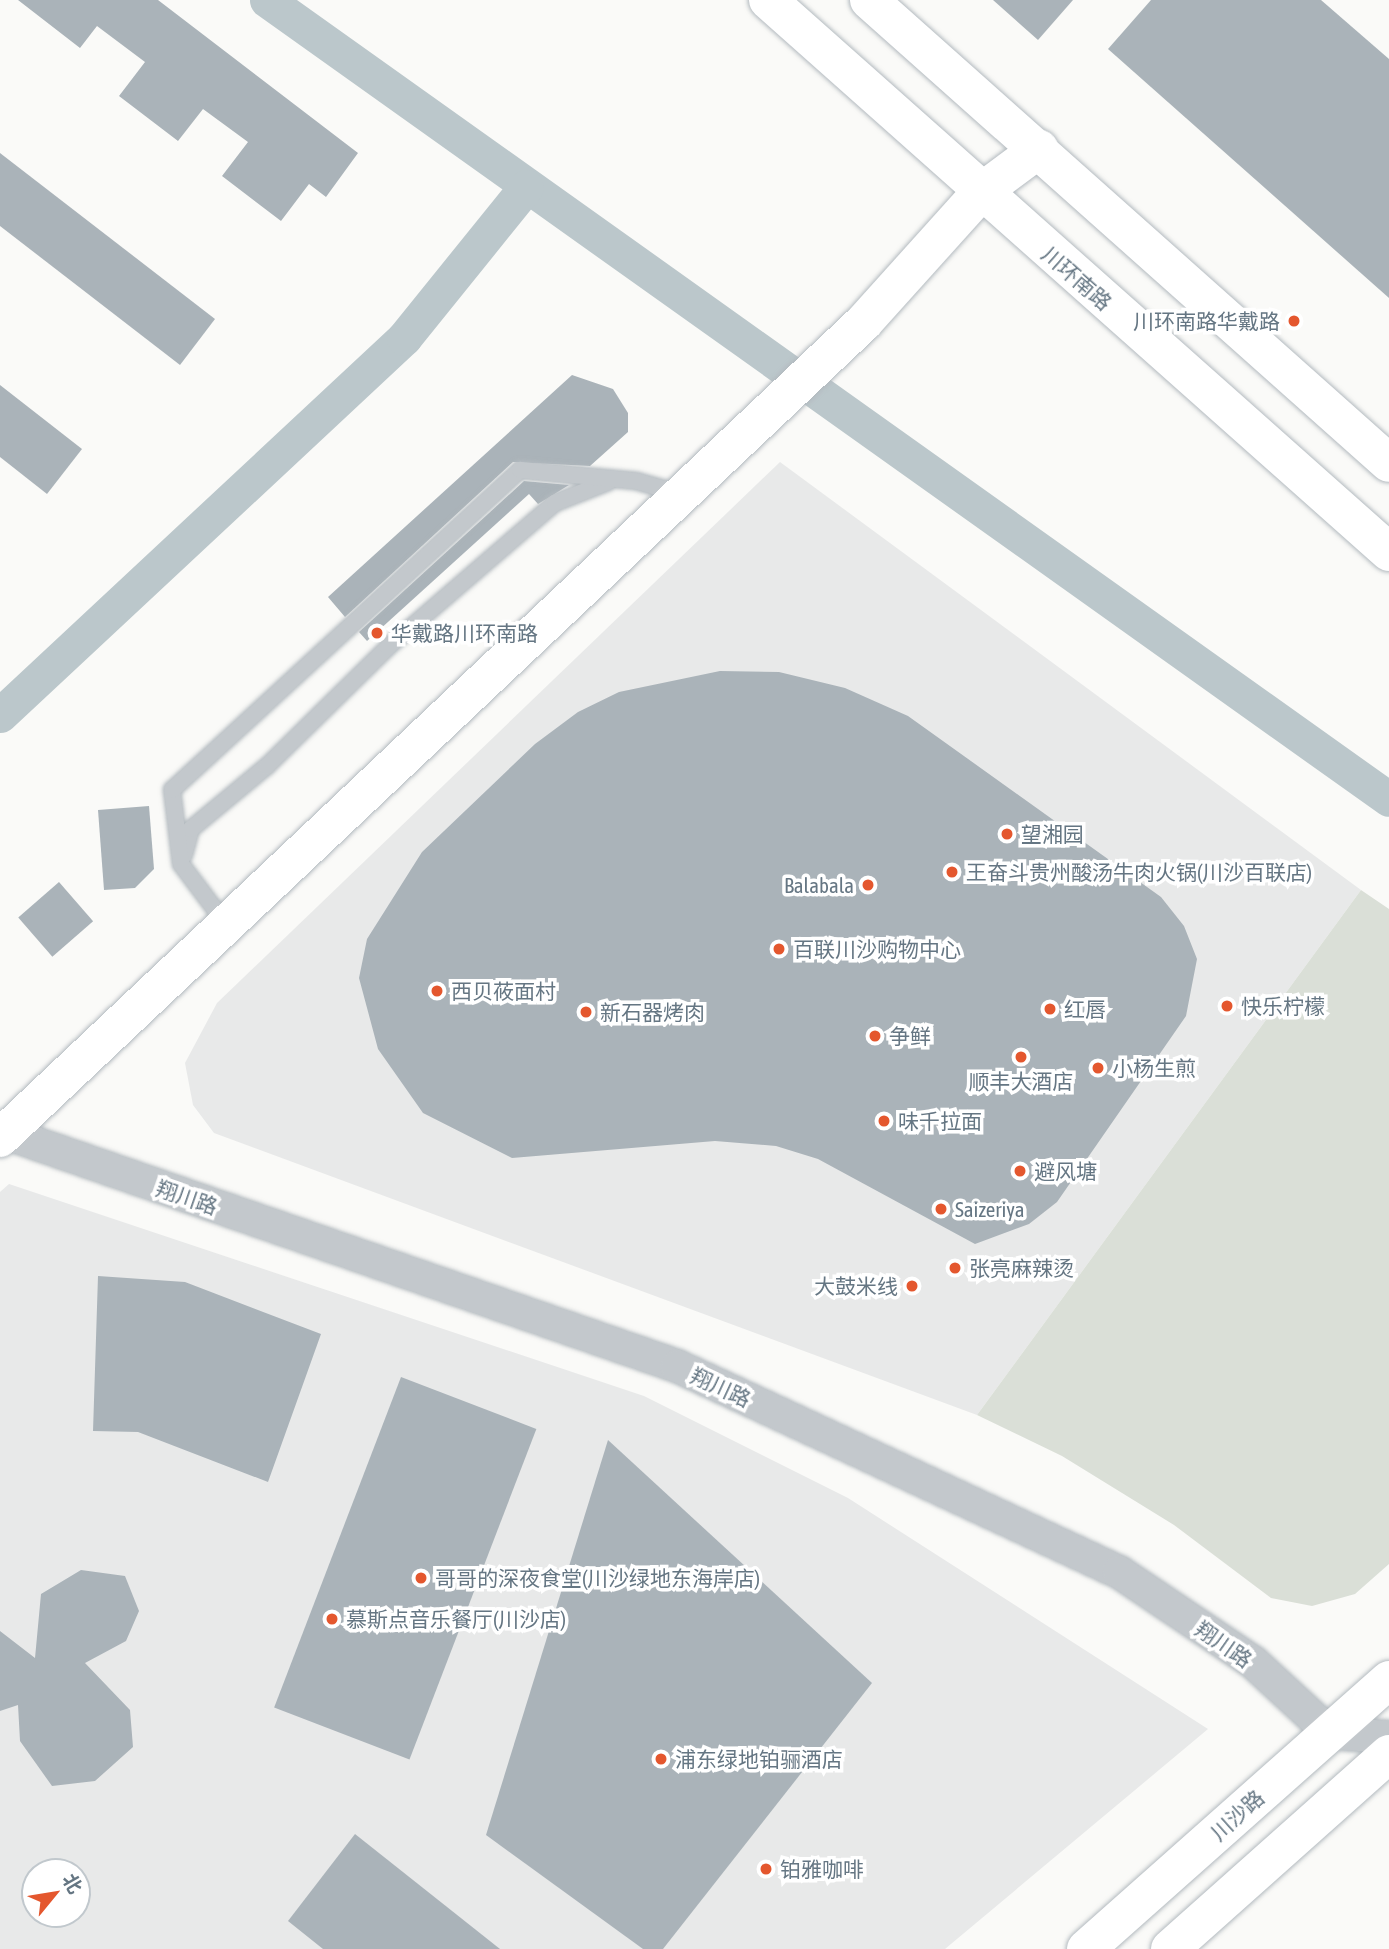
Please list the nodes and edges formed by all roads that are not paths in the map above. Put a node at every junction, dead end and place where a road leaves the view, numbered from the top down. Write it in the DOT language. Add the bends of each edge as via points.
graph roads {
  1 [pos="768,0"];
  2 [pos="869,0"];
  3 [pos="1039,149"];
  4 [pos="980,193"];
  5 [pos="1389,463"];
  6 [pos="610,481"];
  7 [pos="678,493"];
  8 [pos="1389,552"];
  9 [pos="181,864"];
  10 [pos="226,924"];
  11 [pos="2,1134"];
  12 [pos="1389,1680"];
  13 [pos="1329,1733"];
  14 [pos="1389,1737"];
  15 [pos="1389,1754"];
  16 [pos="1086,1949"];
  17 [pos="1170,1949"];
  1 -- 4 [label="main road, 川环南路"];
  2 -- 3 [label="main road"];
  3 -- 4 [label="main road"];
  3 -- 5 [label="main road"];
  4 -- 7 [label="main road" via="864,322"];
  4 -- 8 [label="main road, 川环南路"];
  6 -- 7 [label="lane" via="636,481"];
  6 -- 9 [label="lane" via="555,503 388,647 267,766 191,829"];
  6 -- 9 [label="lane" via="520,470 172,790"];
  7 -- 10 [label="main road"];
  9 -- 10 [label="lane"];
  10 -- 11 [label="main road"];
  11 -- 13 [label="street, 翔川路" via="677,1366 1119,1572 1253,1662"];
  12 -- 13 [label="main road, 川沙路"];
  13 -- 14 [label="street"];
  13 -- 16 [label="main road, 川沙路"];
  15 -- 17 [label="main road"];
}
